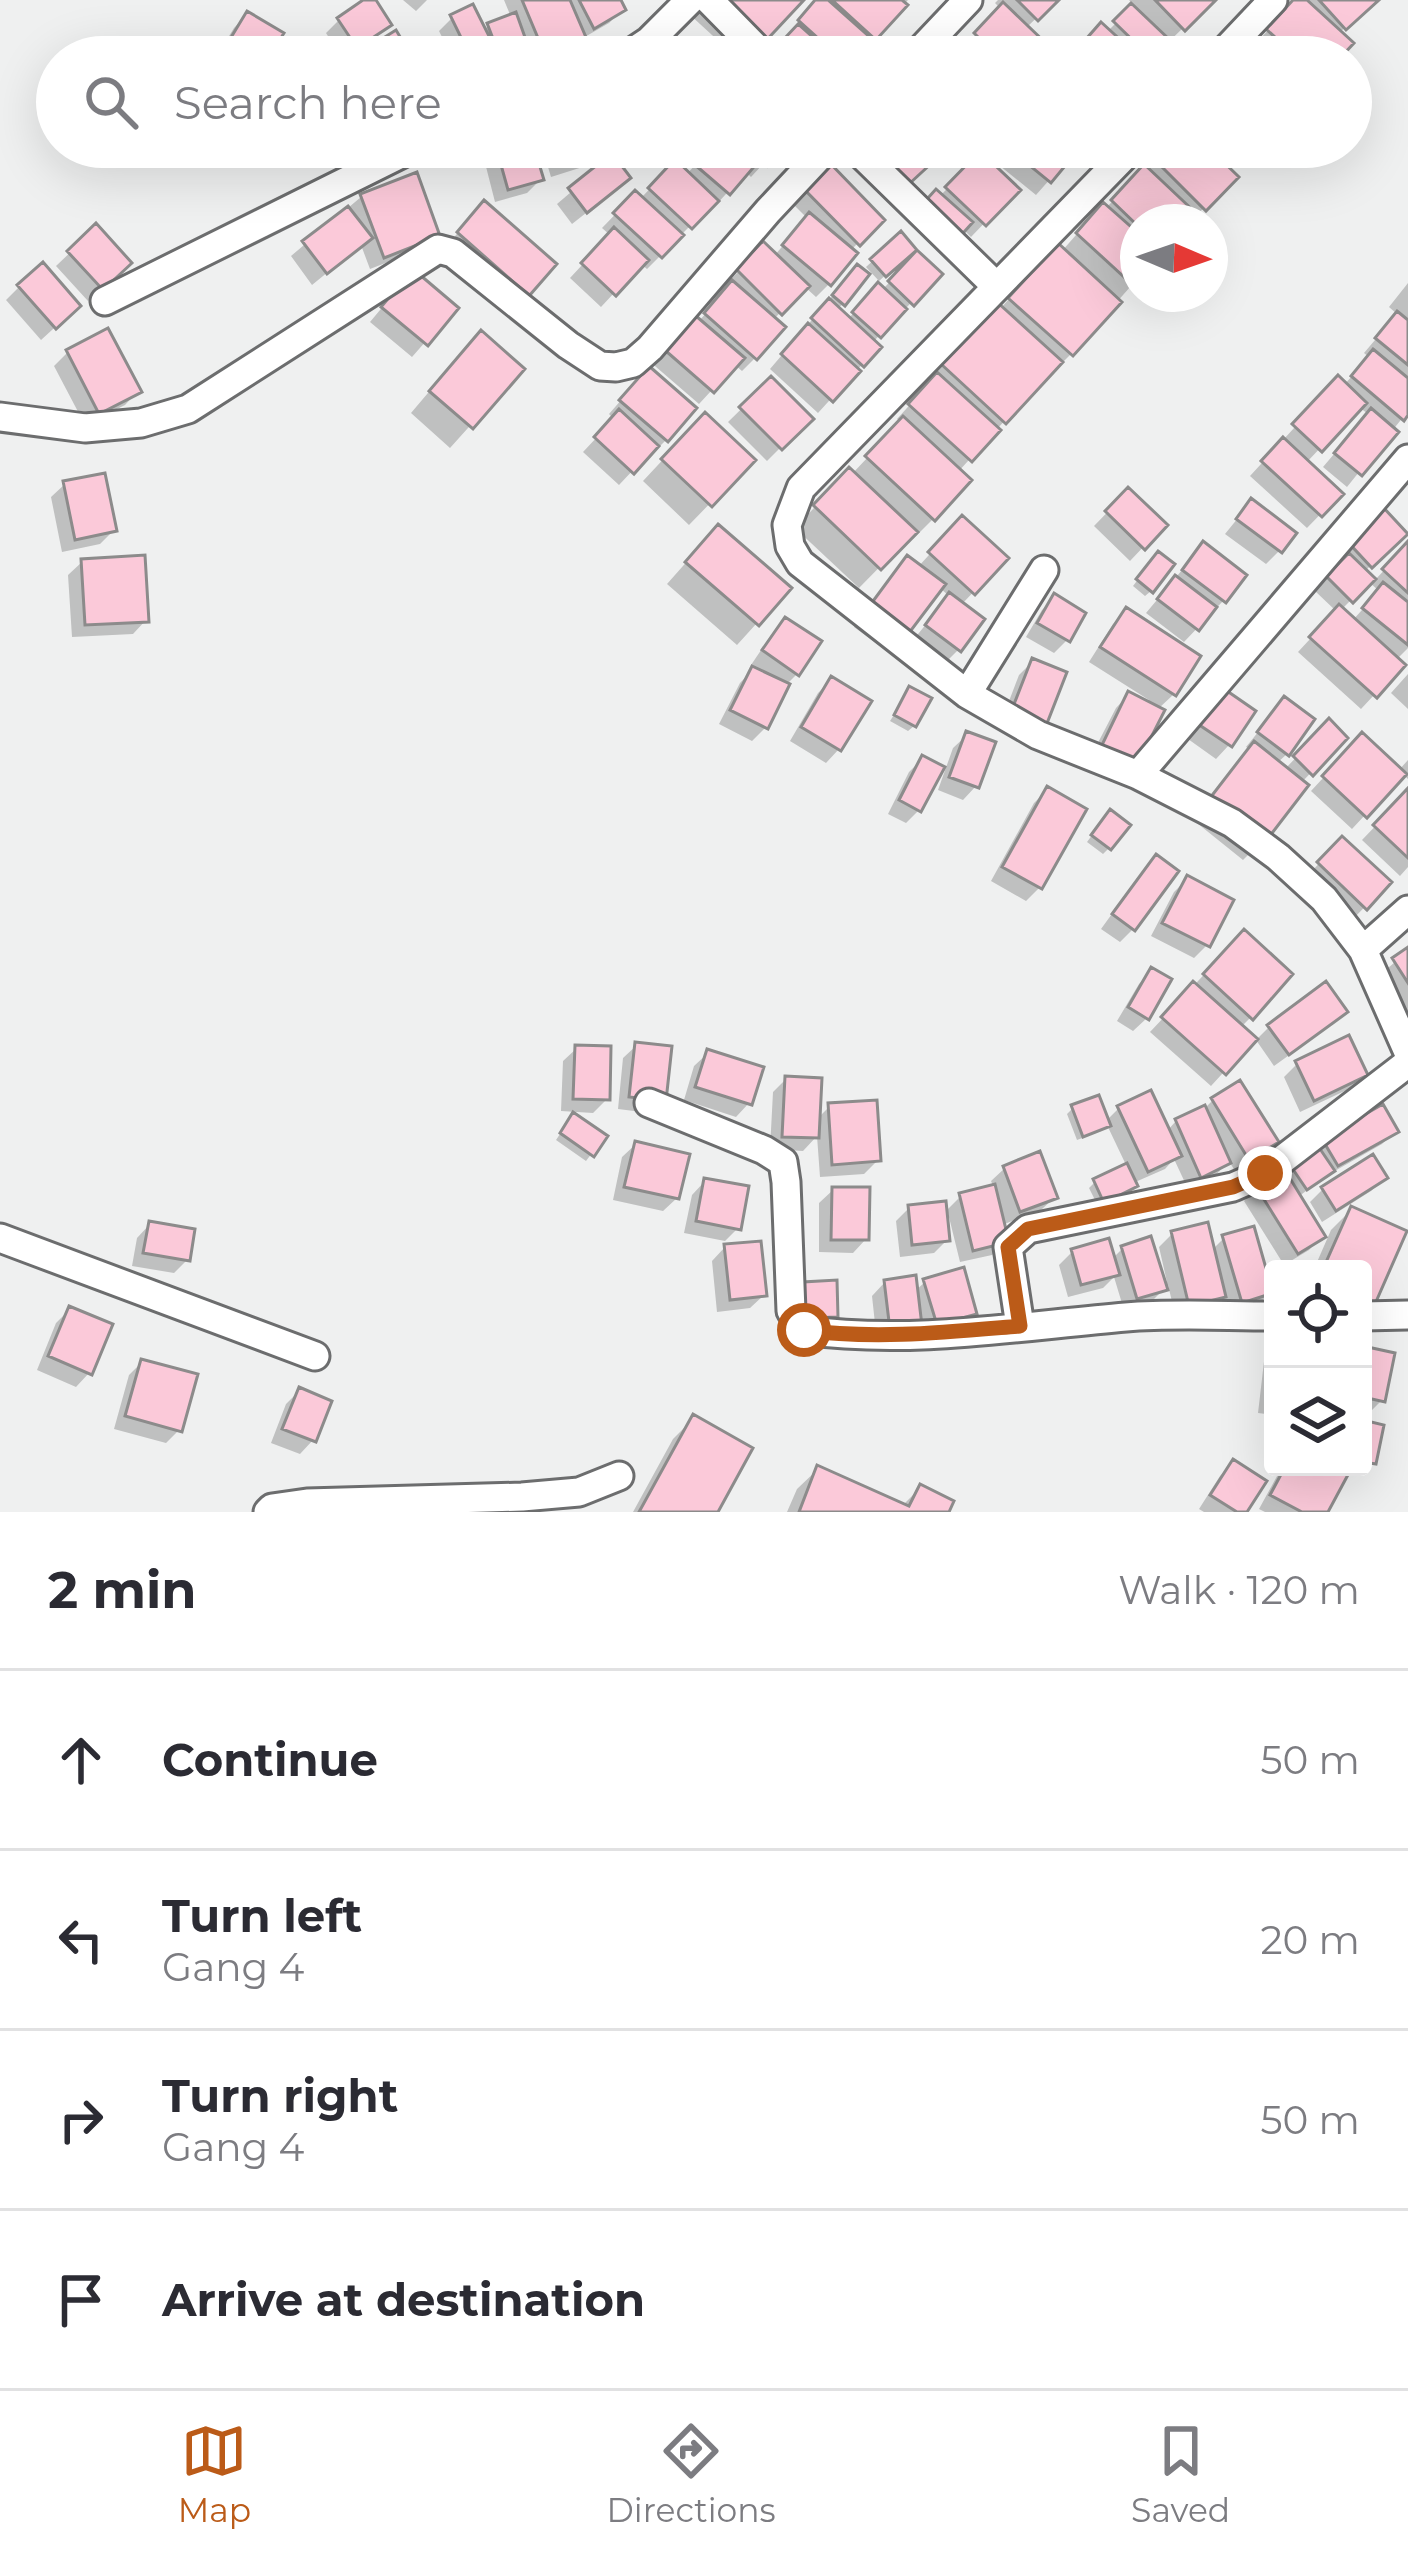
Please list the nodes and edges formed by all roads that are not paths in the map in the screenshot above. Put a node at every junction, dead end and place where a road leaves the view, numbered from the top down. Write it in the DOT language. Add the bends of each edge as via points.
graph roads {
  1 [pos="690,0"];
  2 [pos="709,0"];
  3 [pos="968,0"];
  4 [pos="1273,0"];
  5 [pos="654,36"];
  6 [pos="744,36"];
  7 [pos="934,36"];
  8 [pos="1239,36"];
  9 [pos="373,168"];
  10 [pos="808,168"];
  11 [pos="875,168"];
  12 [pos="1112,168"];
  13 [pos="996,286"];
  14 [pos="105,301"];
  15 [pos="0,417"];
  16 [pos="1408,459"];
  17 [pos="1044,570"];
  18 [pos="967,694"];
  19 [pos="1138,776"];
  20 [pos="1408,910"];
  21 [pos="1363,950"];
  22 [pos="1408,1052"];
  23 [pos="1408,1063"];
  24 [pos="649,1103"];
  25 [pos="0,1238"];
  26 [pos="1264,1316"];
  27 [pos="1372,1316"];
  28 [pos="1408,1316"];
  29 [pos="1020,1326"];
  30 [pos="315,1356"];
  31 [pos="619,1476"];
  32 [pos="268,1512"];
  1 -- 5 [label="street"];
  2 -- 6 [label="street"];
  3 -- 7 [label="street"];
  4 -- 8 [label="street"];
  9 -- 14 [label="street"];
  10 -- 15 [label="street" via="633,363 600,366 438,249 188,409 85,428"];
  11 -- 13 [label="street"];
  12 -- 13 [label="street"];
  13 -- 18 [label="street" via="801,488 787,525 800,563"];
  16 -- 19 [label="street"];
  17 -- 18 [label="street"];
  18 -- 19 [label="street" via="1038,735"];
  19 -- 21 [label="street" via="1232,823 1278,857 1324,898"];
  20 -- 21 [label="street"];
  21 -- 22 [label="street"];
  23 -- 29 [label="street" via="1265,1173 1233,1187 1028,1229 1008,1247"];
  24 -- 29 [label="street" via="783,1162 791,1311 804,1330 843,1336"];
  25 -- 30 [label="street"];
  26 -- 29 [label="street"];
  27 -- 28 [label="street"];
  31 -- 32 [label="street" via="579,1492 307,1503"];
}
